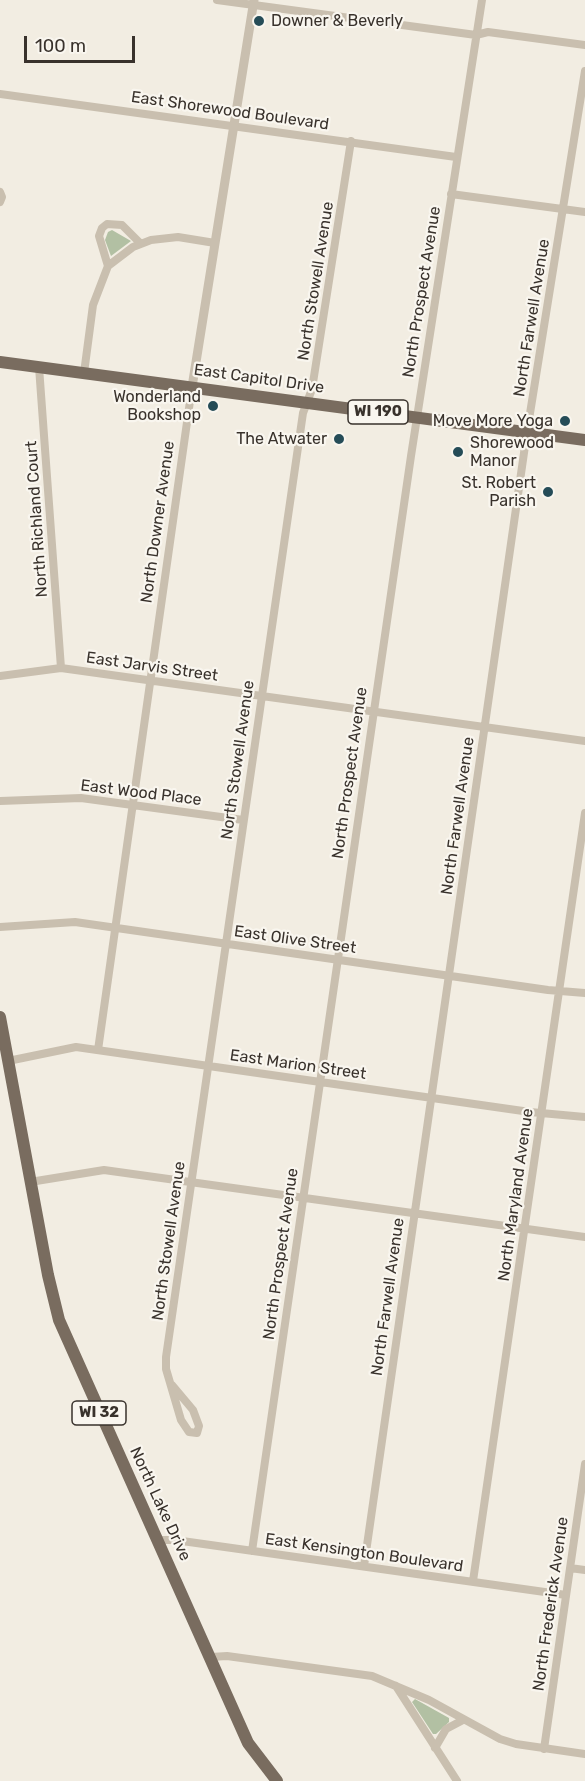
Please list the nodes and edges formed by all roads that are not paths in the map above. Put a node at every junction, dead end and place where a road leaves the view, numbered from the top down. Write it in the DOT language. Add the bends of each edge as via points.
graph roads {
  1 [pos="218,0"];
  2 [pos="482,0"];
  3 [pos="254,2"];
  4 [pos="477,35"];
  5 [pos="585,45"];
  6 [pos="585,71"];
  7 [pos="0,94"];
  8 [pos="234,125"];
  9 [pos="351,141"];
  10 [pos="456,157"];
  11 [pos="0,192"];
  12 [pos="451,194"];
  13 [pos="0,202"];
  14 [pos="563,209"];
  15 [pos="585,212"];
  16 [pos="140,243"];
  17 [pos="215,243"];
  18 [pos="108,266"];
  19 [pos="0,362"];
  20 [pos="39,367"];
  21 [pos="84,373"];
  22 [pos="192,387"];
  23 [pos="308,403"];
  24 [pos="416,417"];
  25 [pos="527,432"];
  26 [pos="585,440"];
  27 [pos="61,668"];
  28 [pos="0,676"];
  29 [pos="150,681"];
  30 [pos="261,696"];
  31 [pos="373,711"];
  32 [pos="485,726"];
  33 [pos="585,741"];
  34 [pos="0,801"];
  35 [pos="132,805"];
  36 [pos="585,813"];
  37 [pos="243,820"];
  38 [pos="581,866"];
  39 [pos="0,927"];
  40 [pos="116,928"];
  41 [pos="226,944"];
  42 [pos="337,959"];
  43 [pos="449,975"];
  44 [pos="559,990"];
  45 [pos="585,993"];
  46 [pos="0,1017"];
  47 [pos="98,1050"];
  48 [pos="8,1060"];
  49 [pos="208,1066"];
  50 [pos="319,1082"];
  51 [pos="431,1098"];
  52 [pos="542,1112"];
  53 [pos="585,1117"];
  54 [pos="30,1182"];
  55 [pos="191,1183"];
  56 [pos="302,1198"];
  57 [pos="414,1213"];
  58 [pos="525,1228"];
  59 [pos="585,1237"];
  60 [pos="172,1385"];
  61 [pos="585,1464"];
  62 [pos="159,1540"];
  63 [pos="252,1551"];
  64 [pos="364,1566"];
  65 [pos="570,1568"];
  66 [pos="585,1570"];
  67 [pos="473,1581"];
  68 [pos="566,1594"];
  69 [pos="211,1657"];
  70 [pos="395,1684"];
  71 [pos="464,1720"];
  72 [pos="435,1748"];
  73 [pos="544,1749"];
  74 [pos="585,1754"];
  75 [pos="277,1781"];
  76 [pos="457,1781"];
  1 -- 3 [label="street"];
  2 -- 4 [label="street, North Prospect Avenue"];
  3 -- 4 [label="street"];
  3 -- 8 [label="street, North Downer Avenue"];
  4 -- 5 [label="street" via="488,32"];
  4 -- 10 [label="street, North Prospect Avenue"];
  6 -- 14 [label="street, North Farwell Avenue"];
  7 -- 8 [label="street, East Shorewood Boulevard"];
  8 -- 9 [label="street, East Shorewood Boulevard"];
  8 -- 17 [label="street, North Downer Avenue"];
  9 -- 10 [label="street, East Shorewood Boulevard"];
  9 -- 23 [label="street, North Stowell Avenue"];
  10 -- 12 [label="street, North Prospect Avenue"];
  11 -- 13 [label="street"];
  12 -- 14 [label="street"];
  12 -- 24 [label="street, North Prospect Avenue"];
  14 -- 15 [label="street"];
  14 -- 25 [label="street, North Farwell Avenue"];
  16 -- 17 [label="street" via="165,237"];
  16 -- 18 [label="street"];
  16 -- 18 [label="street" via="126,227 107,224 99,236"];
  17 -- 22 [label="street, North Downer Avenue"];
  18 -- 21 [label="street" via="93,305"];
  19 -- 20 [label="main road, East Capitol Drive / WI 190"];
  20 -- 21 [label="main road, East Capitol Drive / WI 190"];
  20 -- 27 [label="street, North Richland Court"];
  21 -- 22 [label="main road, East Capitol Drive / WI 190"];
  22 -- 23 [label="main road, East Capitol Drive / WI 190"];
  22 -- 29 [label="street, North Downer Avenue"];
  23 -- 24 [label="main road, East Capitol Drive / WI 190"];
  23 -- 30 [label="street, North Stowell Avenue" via="303,413"];
  24 -- 25 [label="main road, East Capitol Drive / WI 190"];
  24 -- 31 [label="street, North Prospect Avenue"];
  25 -- 26 [label="main road, East Capitol Drive / WI 190"];
  25 -- 32 [label="street, North Farwell Avenue"];
  27 -- 28 [label="street, East Jarvis Street"];
  27 -- 29 [label="street, East Jarvis Street"];
  29 -- 30 [label="street, East Jarvis Street"];
  29 -- 35 [label="street, North Downer Avenue"];
  30 -- 31 [label="street, East Jarvis Street"];
  30 -- 37 [label="street, North Stowell Avenue"];
  31 -- 32 [label="street, East Jarvis Street"];
  31 -- 42 [label="street, North Prospect Avenue"];
  32 -- 33 [label="street, East Jarvis Street"];
  32 -- 43 [label="street, North Farwell Avenue"];
  34 -- 35 [label="street, East Wood Place" via="81,798"];
  35 -- 37 [label="street, East Wood Place"];
  35 -- 40 [label="street, North Downer Avenue"];
  36 -- 38 [label="street, North Maryland Avenue"];
  37 -- 41 [label="street, North Stowell Avenue"];
  38 -- 44 [label="street, North Maryland Avenue"];
  39 -- 40 [label="street, East Olive Street" via="75,922"];
  40 -- 41 [label="street, East Olive Street"];
  40 -- 47 [label="street, North Downer Avenue"];
  41 -- 42 [label="street, East Olive Street"];
  41 -- 49 [label="street, North Stowell Avenue"];
  42 -- 43 [label="street, East Olive Street"];
  42 -- 50 [label="street, North Prospect Avenue"];
  43 -- 44 [label="street, East Olive Street"];
  43 -- 51 [label="street, North Farwell Avenue"];
  44 -- 45 [label="street, East Olive Street"];
  44 -- 52 [label="street, North Maryland Avenue"];
  46 -- 48 [label="main road, North Lake Drive / WI 32"];
  47 -- 48 [label="street, East Marion Street" via="68,1047"];
  47 -- 49 [label="street, East Marion Street"];
  48 -- 54 [label="main road, North Lake Drive / WI 32"];
  49 -- 50 [label="street, East Marion Street"];
  49 -- 55 [label="street, North Stowell Avenue"];
  50 -- 51 [label="street, East Marion Street"];
  50 -- 56 [label="street, North Prospect Avenue"];
  51 -- 52 [label="street, East Marion Street"];
  51 -- 57 [label="street, North Farwell Avenue"];
  52 -- 53 [label="street, East Marion Street"];
  52 -- 58 [label="street, North Maryland Avenue"];
  54 -- 55 [label="street" via="104,1170"];
  54 -- 62 [label="main road, North Lake Drive / WI 32" via="59,1320"];
  55 -- 56 [label="street"];
  55 -- 60 [label="street, North Stowell Avenue" via="166,1358"];
  56 -- 57 [label="street"];
  56 -- 63 [label="street, North Prospect Avenue"];
  57 -- 58 [label="street"];
  57 -- 64 [label="street, North Farwell Avenue"];
  58 -- 59 [label="street"];
  58 -- 67 [label="street, North Maryland Avenue"];
  60 -- 60 [label="street, North Stowell Avenue" via="185,1428 197,1433 200,1426 193,1410"];
  61 -- 65 [label="street, North Frederick Avenue"];
  62 -- 63 [label="street, East Kensington Boulevard"];
  62 -- 69 [label="main road, North Lake Drive / WI 32"];
  63 -- 64 [label="street, East Kensington Boulevard"];
  64 -- 67 [label="street, East Kensington Boulevard"];
  65 -- 66 [label="street"];
  65 -- 68 [label="street, North Frederick Avenue"];
  67 -- 68 [label="street, East Kensington Boulevard"];
  68 -- 73 [label="street, North Frederick Avenue"];
  69 -- 70 [label="street" via="352,1672"];
  69 -- 75 [label="main road, North Lake Drive / WI 32" via="248,1743"];
  70 -- 71 [label="street"];
  70 -- 72 [label="street"];
  71 -- 72 [label="street" via="446,1729"];
  71 -- 73 [label="street" via="500,1739"];
  72 -- 76 [label="street"];
  73 -- 74 [label="street"];
}
